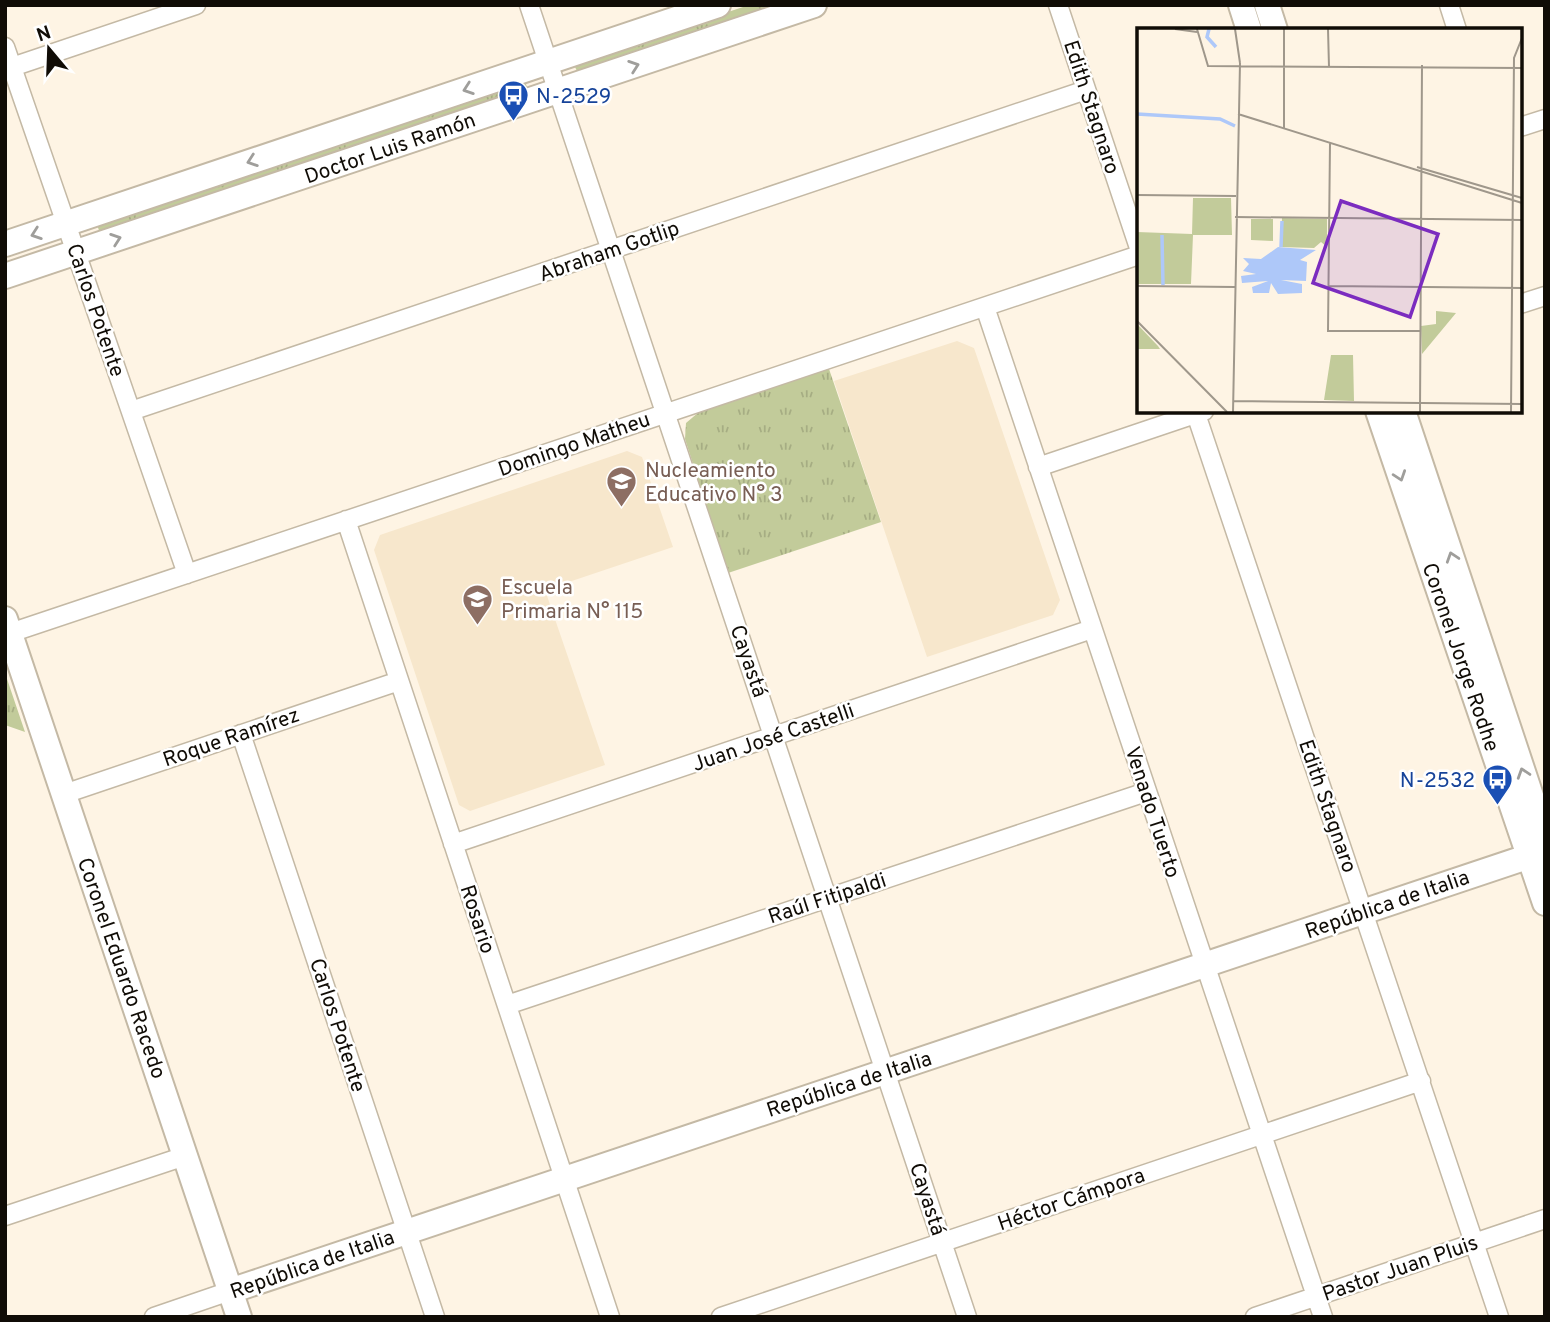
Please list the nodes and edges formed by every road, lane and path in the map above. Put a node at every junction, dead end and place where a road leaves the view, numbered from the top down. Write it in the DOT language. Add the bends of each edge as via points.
graph roads {
  1 [pos="196,5"];
  2 [pos="528,5"];
  3 [pos="718,5"];
  4 [pos="814,5"];
  5 [pos="1058,5"];
  6 [pos="1241,5"];
  7 [pos="1267,5"];
  8 [pos="1448,5"];
  9 [pos="1248,28"];
  10 [pos="1274,28"];
  11 [pos="1456,28"];
  12 [pos="5,47"];
  13 [pos="548,62"];
  14 [pos="12,67"];
  15 [pos="1086,90"];
  16 [pos="557,91"];
  17 [pos="1545,119"];
  18 [pos="1522,126"];
  19 [pos="66,224"];
  20 [pos="1137,242"];
  21 [pos="5,244"];
  22 [pos="611,250"];
  23 [pos="76,253"];
  24 [pos="1137,256"];
  25 [pos="5,276"];
  26 [pos="1545,296"];
  27 [pos="1522,303"];
  28 [pos="985,307"];
  29 [pos="131,411"];
  30 [pos="666,413"];
  31 [pos="1200,413"];
  32 [pos="1379,413"];
  33 [pos="1404,413"];
  34 [pos="1038,467"];
  35 [pos="346,520"];
  36 [pos="187,574"];
  37 [pos="8,626"];
  38 [pos="1092,629"];
  39 [pos="399,681"];
  40 [pos="242,734"];
  41 [pos="774,736"];
  42 [pos="1146,792"];
  43 [pos="64,794"];
  44 [pos="453,844"];
  45 [pos="1540,849"];
  46 [pos="828,898"];
  47 [pos="1545,903"];
  48 [pos="1364,912"];
  49 [pos="1205,965"];
  50 [pos="507,1005"];
  51 [pos="887,1072"];
  52 [pos="1421,1082"];
  53 [pos="1262,1135"];
  54 [pos="185,1156"];
  55 [pos="565,1179"];
  56 [pos="5,1216"];
  57 [pos="1545,1219"];
  58 [pos="407,1232"];
  59 [pos="943,1242"];
  60 [pos="1474,1243"];
  61 [pos="230,1291"];
  62 [pos="1316,1296"];
  63 [pos="154,1317"];
  64 [pos="239,1317"];
  65 [pos="435,1317"];
  66 [pos="610,1317"];
  67 [pos="720,1317"];
  68 [pos="967,1317"];
  69 [pos="1255,1317"];
  70 [pos="1323,1317"];
  71 [pos="1499,1317"];
  1 -- 14 [label="street"];
  2 -- 13 [label="street, Cayastá"];
  3 -- 13 [label="main road, Doctor Luis Ramón"];
  16 -- 4 [label="main road, Doctor Luis Ramón, one-way"];
  5 -- 15 [label="street, Edith Stagnaro"];
  6 -- 9 [label="main road"];
  7 -- 10 [label="main road"];
  8 -- 11 [label="street"];
  12 -- 14 [label="street, Carlos Potente"];
  13 -- 16 [label="street, Cayastá"];
  13 -- 19 [label="main road, Doctor Luis Ramón, one-way"];
  14 -- 19 [label="street, Carlos Potente"];
  15 -- 20 [label="street, Edith Stagnaro"];
  15 -- 22 [label="street, Abraham Gotlip"];
  16 -- 22 [label="street, Cayastá"];
  23 -- 16 [label="main road, Doctor Luis Ramón, one-way"];
  17 -- 18 [label="street"];
  19 -- 21 [label="main road, Doctor Luis Ramón, one-way"];
  19 -- 23 [label="street, Carlos Potente"];
  22 -- 29 [label="street, Abraham Gotlip"];
  22 -- 30 [label="street, Cayastá"];
  23 -- 25 [label="main road, Doctor Luis Ramón"];
  23 -- 29 [label="street, Carlos Potente"];
  24 -- 28 [label="street, Domingo Matheu"];
  26 -- 27 [label="street"];
  28 -- 30 [label="street, Domingo Matheu"];
  28 -- 34 [label="street, Venado Tuerto"];
  29 -- 36 [label="street, Carlos Potente"];
  30 -- 35 [label="street, Domingo Matheu"];
  30 -- 41 [label="street, Cayastá"];
  31 -- 34 [label="street"];
  31 -- 48 [label="street, Edith Stagnaro"];
  32 -- 45 [label="main road, Coronel Jorge Rodhe, one-way"];
  45 -- 33 [label="main road, Coronel Jorge Rodhe, one-way"];
  34 -- 38 [label="street, Venado Tuerto"];
  35 -- 36 [label="street, Domingo Matheu"];
  35 -- 39 [label="street, Rosario"];
  36 -- 37 [label="street, Domingo Matheu"];
  37 -- 43 [label="main road, Coronel Eduardo Racedo"];
  38 -- 41 [label="street, Juan José Castelli"];
  38 -- 42 [label="street, Venado Tuerto"];
  39 -- 40 [label="street, Roque Ramírez"];
  39 -- 44 [label="street, Rosario"];
  40 -- 43 [label="street, Roque Ramírez"];
  40 -- 58 [label="street, Carlos Potente"];
  41 -- 44 [label="street, Juan José Castelli"];
  41 -- 46 [label="street, Cayastá"];
  42 -- 46 [label="street, Raúl Fitipaldi"];
  42 -- 49 [label="street, Venado Tuerto"];
  43 -- 54 [label="main road, Coronel Eduardo Racedo"];
  44 -- 50 [label="street, Rosario"];
  45 -- 47 [label="main road, Coronel Jorge Rodhe"];
  45 -- 48 [label="main road, República de Italia"];
  46 -- 50 [label="street, Raúl Fitipaldi"];
  46 -- 51 [label="street, Cayastá"];
  48 -- 49 [label="main road, República de Italia"];
  48 -- 52 [label="street, Edith Stagnaro"];
  49 -- 51 [label="main road, República de Italia"];
  49 -- 53 [label="street, Venado Tuerto"];
  50 -- 55 [label="street, Rosario"];
  51 -- 55 [label="main road, República de Italia"];
  51 -- 59 [label="street, Cayastá"];
  52 -- 53 [label="street, Héctor Cámpora"];
  52 -- 60 [label="street, Edith Stagnaro"];
  53 -- 59 [label="street, Héctor Cámpora"];
  53 -- 62 [label="street, Venado Tuerto"];
  54 -- 56 [label="street"];
  54 -- 61 [label="main road, Coronel Eduardo Racedo"];
  55 -- 58 [label="main road, República de Italia"];
  55 -- 66 [label="street, Rosario"];
  57 -- 60 [label="street, Pastor Juan Pluis"];
  58 -- 61 [label="main road, República de Italia"];
  58 -- 65 [label="street, Carlos Potente"];
  59 -- 67 [label="street, Héctor Cámpora"];
  59 -- 68 [label="street, Cayastá"];
  60 -- 62 [label="street, Pastor Juan Pluis"];
  60 -- 71 [label="street, Edith Stagnaro"];
  61 -- 63 [label="street, República de Italia"];
  61 -- 64 [label="main road, Coronel Eduardo Racedo"];
  62 -- 69 [label="street, Pastor Juan Pluis"];
  62 -- 70 [label="street, Venado Tuerto"];
}
